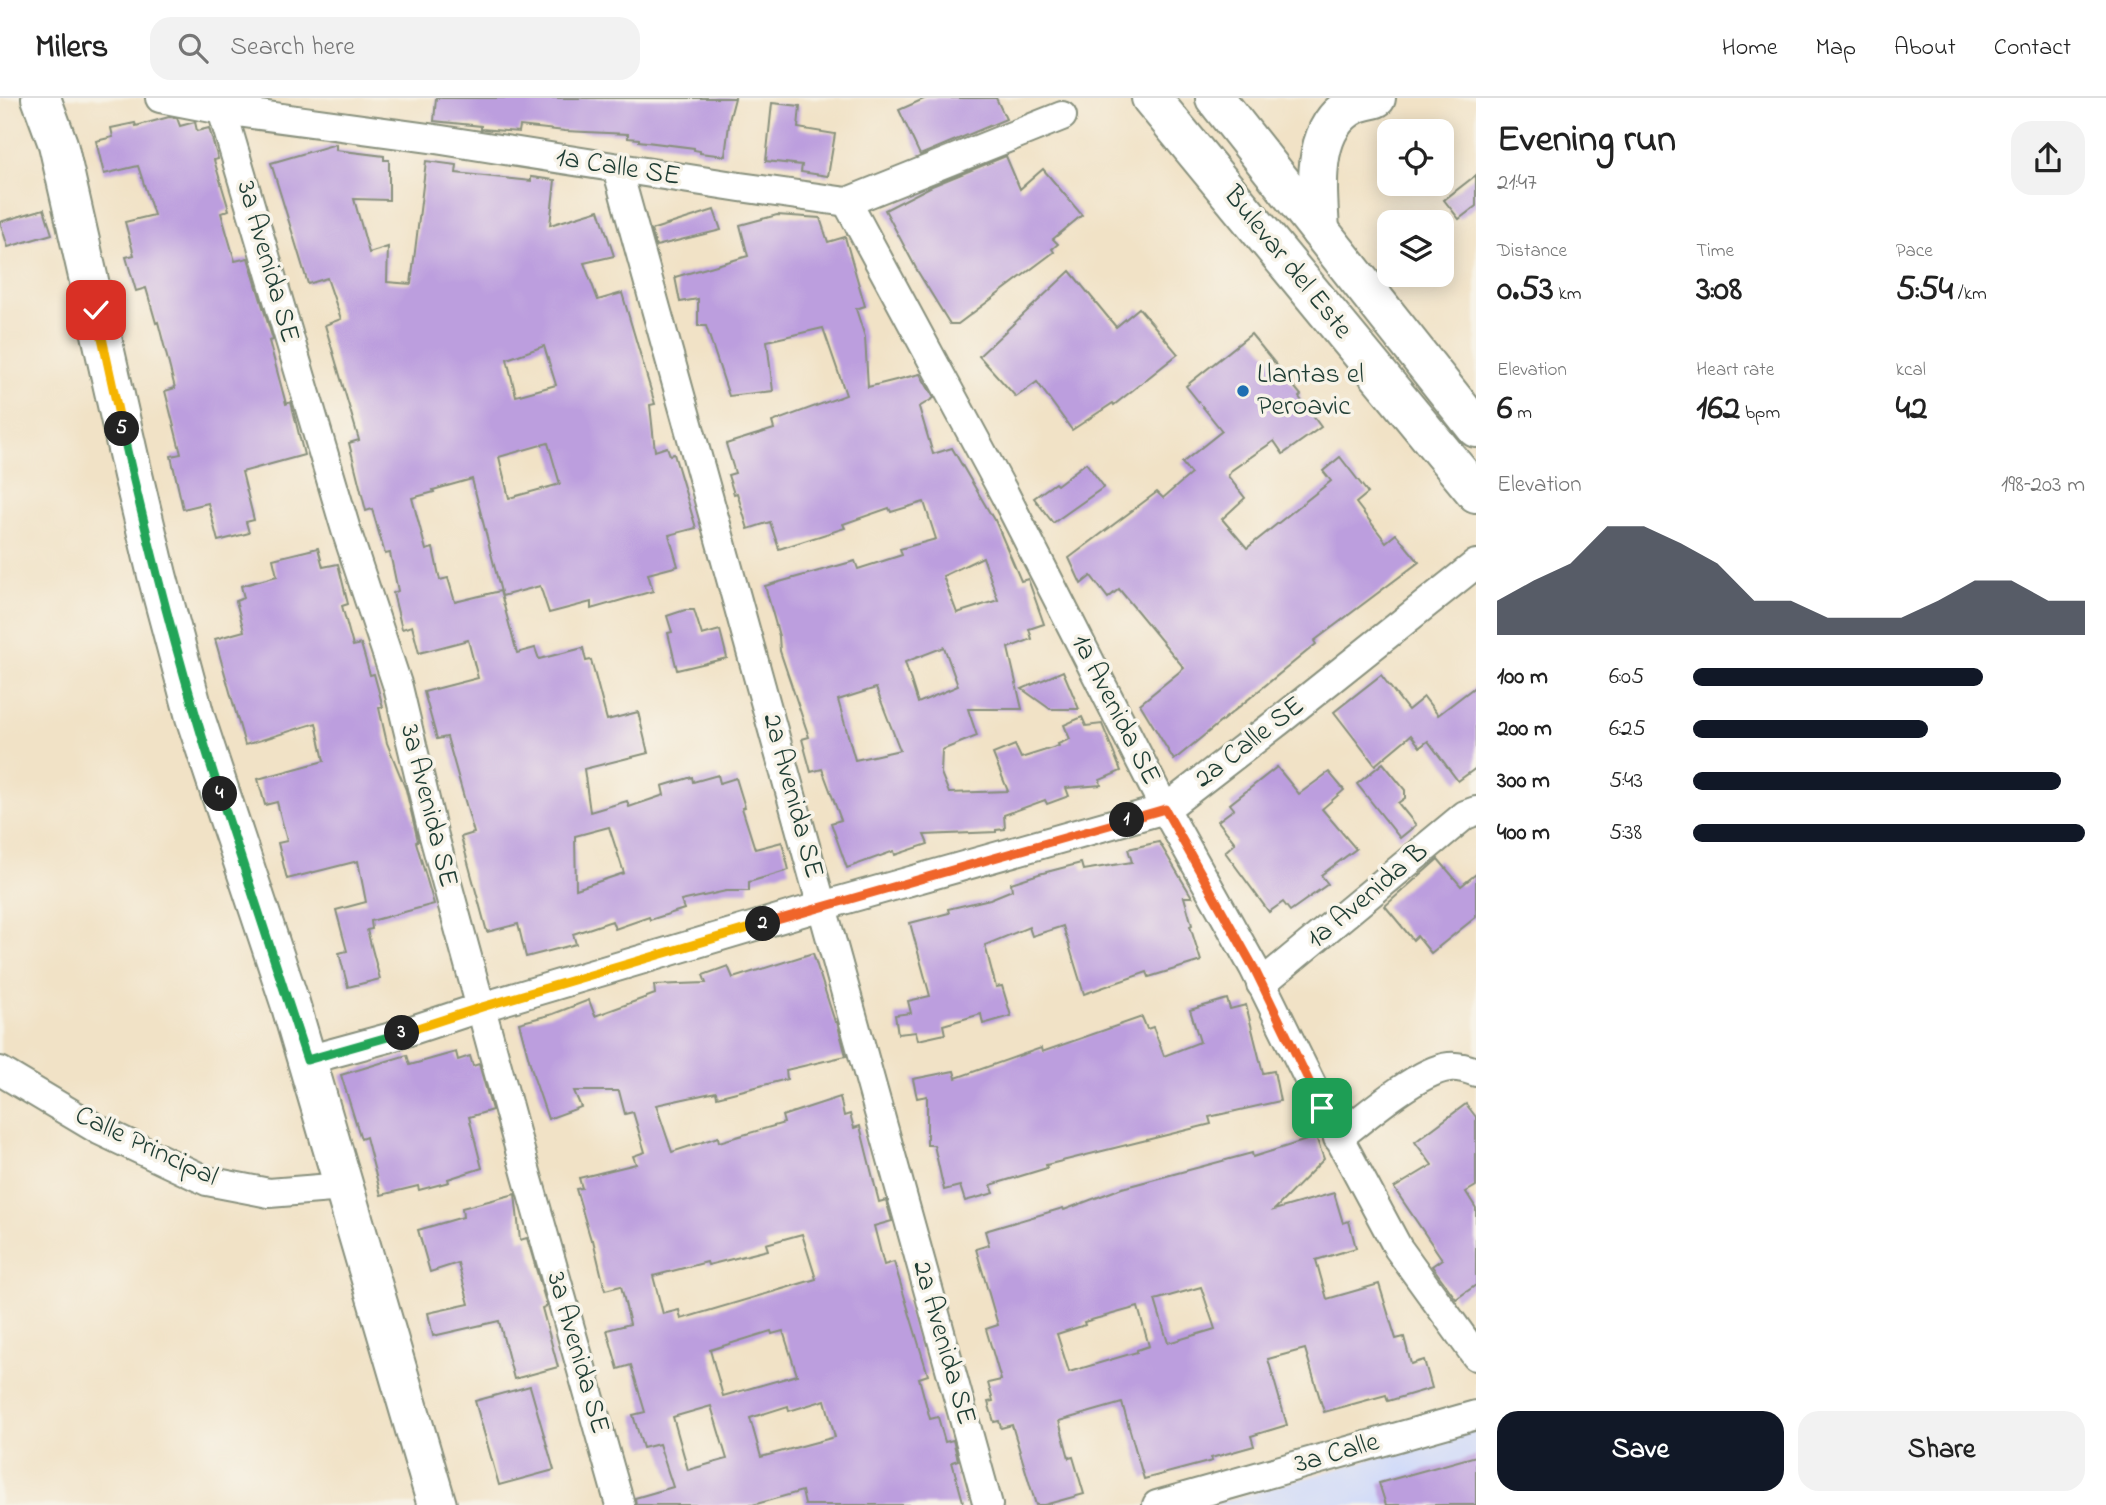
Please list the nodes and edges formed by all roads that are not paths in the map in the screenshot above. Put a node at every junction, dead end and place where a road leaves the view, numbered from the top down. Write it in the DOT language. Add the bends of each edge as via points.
graph roads {
  1 [pos="41,98"];
  2 [pos="160,98"];
  3 [pos="1151,98"];
  4 [pos="1215,98"];
  5 [pos="1376,98"];
  6 [pos="222,110"];
  7 [pos="1062,116"];
  8 [pos="617,168"];
  9 [pos="848,202"];
  10 [pos="1320,231"];
  11 [pos="1287,263"];
  12 [pos="1476,428"];
  13 [pos="1476,467"];
  14 [pos="1476,493"];
  15 [pos="1476,564"];
  16 [pos="1165,809"];
  17 [pos="1476,811"];
  18 [pos="822,906"];
  19 [pos="1261,984"];
  20 [pos="482,1007"];
  21 [pos="307,1060"];
  22 [pos="0,1071"];
  23 [pos="1476,1072"];
  24 [pos="1338,1138"];
  25 [pos="344,1187"];
  26 [pos="1476,1356"];
  27 [pos="1476,1415"];
  28 [pos="437,1505"];
  29 [pos="620,1505"];
  30 [pos="988,1505"];
  31 [pos="1157,1505"];
  1 -- 21 [label="main road" via="58,144 139,500 195,718"];
  2 -- 6 [label="street, 1a Calle SE"];
  3 -- 11 [label="main road, Bulevar del Este"];
  4 -- 10 [label="main road, Bulevar del Este"];
  5 -- 10 [label="main road" via="1354,104 1335,120 1322,146"];
  6 -- 8 [label="street, 1a Calle SE"];
  6 -- 20 [label="street, 3a Avenida SE" via="346,530 398,687"];
  7 -- 9 [label="street"];
  8 -- 9 [label="street, 1a Calle SE"];
  8 -- 18 [label="street, 2a Avenida SE"];
  9 -- 16 [label="street, 1a Avenida SE" via="1005,495"];
  10 -- 12 [label="main road, Bulevar del Este"];
  11 -- 13 [label="main road" via="1339,304"];
  11 -- 14 [label="main road, Bulevar del Este"];
  15 -- 16 [label="street, 2a Calle SE"];
  16 -- 18 [label="street, 2a Calle SE"];
  16 -- 19 [label="street, 1a Avenida SE"];
  17 -- 19 [label="street, 1a Avenida B" via="1465,815"];
  18 -- 20 [label="street, 2a Calle SE"];
  18 -- 30 [label="street, 2a Avenida SE"];
  19 -- 24 [label="street, 1a Avenida SE"];
  20 -- 21 [label="street, 2a Calle SE"];
  20 -- 29 [label="street, 3a Avenida SE"];
  21 -- 25 [label="main road"];
  22 -- 25 [label="street, Calle Principal" via="99,1130 207,1181 269,1193"];
  23 -- 24 [label="street" via="1448,1067 1430,1074 1386,1100"];
  24 -- 26 [label="street, 1a Avenida SE" via="1398,1248"];
  25 -- 28 [label="main road"];
  27 -- 31 [label="street, 3a Calle"];
}
